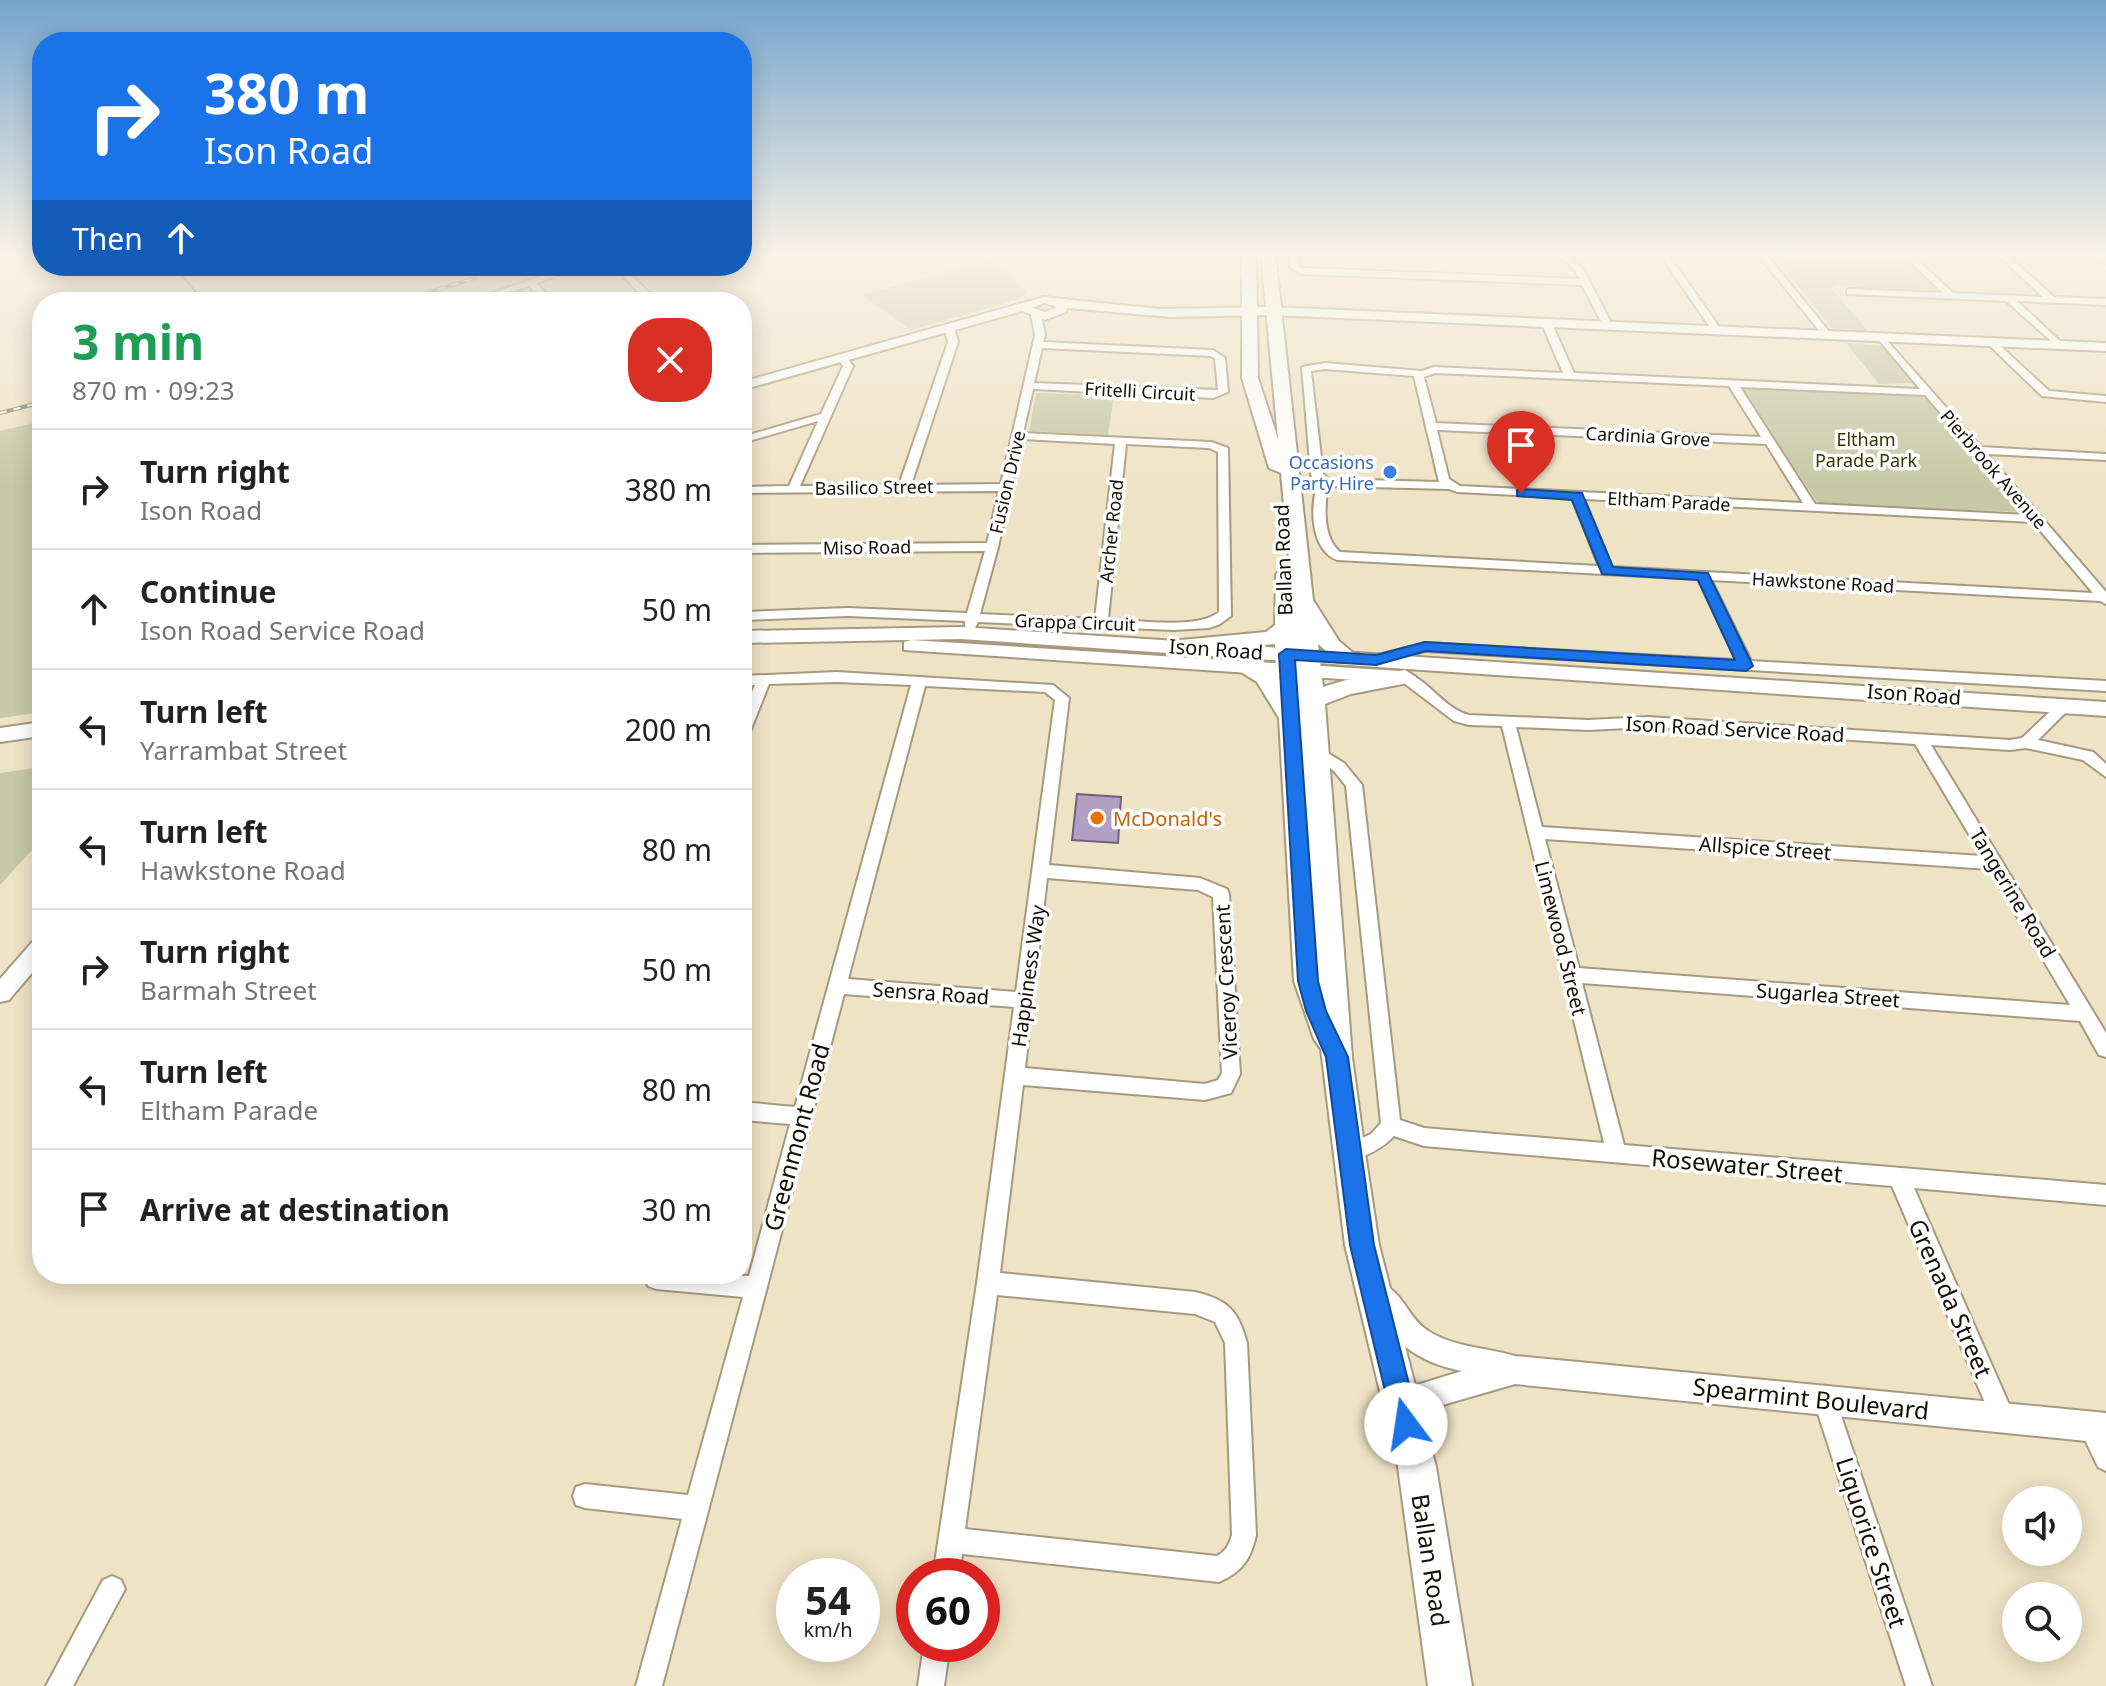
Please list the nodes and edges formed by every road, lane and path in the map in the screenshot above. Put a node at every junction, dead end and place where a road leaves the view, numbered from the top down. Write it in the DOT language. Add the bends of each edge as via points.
graph roads {
  1 [pos="933,332"];
  2 [pos="950,332"];
  3 [pos="1040,332"];
  4 [pos="1249,332"];
  5 [pos="1274,332"];
  6 [pos="1550,332"];
  7 [pos="1732,332"];
  8 [pos="1825,332"];
  9 [pos="2045,332"];
  10 [pos="1828,336"];
  11 [pos="1882,338"];
  12 [pos="1992,343"];
  13 [pos="1038,345"];
  14 [pos="2059,345"];
  15 [pos="2106,347"];
  16 [pos="842,358"];
  17 [pos="1419,373"];
  18 [pos="1570,376"];
  19 [pos="752,383"];
  20 [pos="1733,384"];
  21 [pos="1028,386"];
  22 [pos="1928,392"];
  23 [pos="2050,395"];
  24 [pos="2106,399"];
  25 [pos="2057,410"];
  26 [pos="828,415"];
  27 [pos="1431,426"];
  28 [pos="1017,436"];
  29 [pos="752,437"];
  30 [pos="1121,441"];
  31 [pos="1770,441"];
  32 [pos="1977,450"];
  33 [pos="2106,457"];
  34 [pos="1324,482"];
  35 [pos="1449,486"];
  36 [pos="904,487"];
  37 [pos="1005,487"];
  38 [pos="793,489"];
  39 [pos="752,490"];
  40 [pos="1577,496"];
  41 [pos="1811,507"];
  42 [pos="2036,519"];
  43 [pos="992,547"];
  44 [pos="752,549"];
  45 [pos="1607,571"];
  46 [pos="1703,576"];
  47 [pos="1303,595"];
  48 [pos="2105,599"];
  49 [pos="752,616"];
  50 [pos="1101,621"];
  51 [pos="969,626"];
  52 [pos="1285,628"];
  53 [pos="752,637"];
  54 [pos="752,637"];
  55 [pos="1181,647"];
  56 [pos="979,651"];
  57 [pos="1348,658"];
  58 [pos="1376,660"];
  59 [pos="1298,663"];
  60 [pos="1746,666"];
  61 [pos="1246,668"];
  62 [pos="1405,677"];
  63 [pos="764,680"];
  64 [pos="752,681"];
  65 [pos="919,681"];
  66 [pos="1721,681"];
  67 [pos="2106,686"];
  68 [pos="1313,700"];
  69 [pos="2065,705"];
  70 [pos="752,709"];
  71 [pos="2106,709"];
  72 [pos="1508,722"];
  73 [pos="1291,727"];
  74 [pos="32,730"];
  75 [pos="0,735"];
  76 [pos="1919,738"];
  77 [pos="2026,743"];
  78 [pos="1316,751"];
  79 [pos="2106,772"];
  80 [pos="1535,832"];
  81 [pos="1994,863"];
  82 [pos="1042,871"];
  83 [pos="32,967"];
  84 [pos="1571,975"];
  85 [pos="837,986"];
  86 [pos="1,993"];
  87 [pos="1024,1000"];
  88 [pos="2086,1014"];
  89 [pos="2106,1049"];
  90 [pos="1337,1057"];
  91 [pos="1015,1076"];
  92 [pos="752,1112"];
  93 [pos="802,1116"];
  94 [pos="1391,1126"];
  95 [pos="1349,1153"];
  96 [pos="1616,1153"];
  97 [pos="1899,1178"];
  98 [pos="2106,1195"];
  99 [pos="1368,1269"];
  100 [pos="988,1283"];
  101 [pos="722,1284"];
  102 [pos="755,1287"];
  103 [pos="1515,1370"];
  104 [pos="1824,1398"];
  105 [pos="1401,1403"];
  106 [pos="2003,1418"];
  107 [pos="2099,1428"];
  108 [pos="2106,1459"];
  109 [pos="585,1496"];
  110 [pos="696,1508"];
  111 [pos="951,1540"];
  112 [pos="948,1558"];
  113 [pos="112,1589"];
  114 [pos="934,1662"];
  115 [pos="59,1686"];
  116 [pos="649,1686"];
  117 [pos="931,1686"];
  118 [pos="1450,1686"];
  119 [pos="1919,1686"];
  1 -- 16 [label="street"];
  2 -- 36 [label="street" via="953,342"];
  3 -- 13 [label="street, Fusion Drive"];
  4 -- 52 [label="main road, Ballan Road" via="1250,378 1279,474"];
  5 -- 47 [label="main road, Ballan Road"];
  6 -- 18 [label="street"];
  7 -- 10 [label="street"];
  8 -- 10 [label="street"];
  9 -- 14 [label="street"];
  10 -- 11 [label="street"];
  11 -- 12 [label="street"];
  11 -- 22 [label="street, Pierbrook Avenue"];
  12 -- 14 [label="street"];
  12 -- 23 [label="street"];
  13 -- 21 [label="street, Fusion Drive"];
  13 -- 21 [label="street, Fritelli Circuit" via="1213,353 1224,373 1223,392"];
  14 -- 15 [label="street"];
  16 -- 19 [label="street"];
  16 -- 26 [label="street" via="848,366"];
  17 -- 18 [label="street"];
  17 -- 27 [label="street"];
  17 -- 34 [label="street" via="1306,369 1316,471"];
  18 -- 20 [label="street"];
  20 -- 22 [label="street"];
  20 -- 31 [label="street"];
  21 -- 28 [label="street, Fusion Drive"];
  22 -- 32 [label="street, Pierbrook Avenue"];
  23 -- 24 [label="street"];
  23 -- 25 [label="street"];
  26 -- 29 [label="street"];
  26 -- 38 [label="street"];
  27 -- 31 [label="street, Cardinia Grove"];
  27 -- 35 [label="street"];
  28 -- 30 [label="street, Grappa Circuit"];
  28 -- 37 [label="street, Fusion Drive"];
  30 -- 50 [label="street, Archer Road"];
  30 -- 50 [label="street, Grappa Circuit" via="1224,450 1226,613 1215,622 1200,624"];
  31 -- 41 [label="street"];
  32 -- 33 [label="street"];
  32 -- 42 [label="street, Pierbrook Avenue"];
  34 -- 35 [label="street, Eltham Parade"];
  34 -- 45 [label="street, Hawkstone Road" via="1324,544 1332,555"];
  35 -- 40 [label="street, Eltham Parade"];
  36 -- 37 [label="street, Basilico Street"];
  36 -- 38 [label="street, Basilico Street"];
  37 -- 43 [label="street, Fusion Drive"];
  38 -- 39 [label="street, Basilico Street"];
  40 -- 41 [label="street, Eltham Parade"];
  40 -- 45 [label="street"];
  41 -- 42 [label="street, Eltham Parade"];
  42 -- 48 [label="street, Pierbrook Avenue"];
  43 -- 44 [label="street, Miso Road"];
  43 -- 51 [label="street, Fusion Drive"];
  45 -- 46 [label="street, Hawkstone Road"];
  46 -- 48 [label="street, Hawkstone Road"];
  46 -- 60 [label="street"];
  47 -- 57 [label="main road" via="1330,645"];
  47 -- 59 [label="main road, Ballan Road"];
  49 -- 51 [label="street, Grappa Circuit" via="848,612"];
  50 -- 51 [label="street, Grappa Circuit"];
  51 -- 53 [label="main road, Ison Road"];
  51 -- 55 [label="main road, Ison Road"];
  51 -- 56 [label="main road" via="968,645"];
  52 -- 55 [label="main road" via="1272,638"];
  52 -- 59 [label="main road, Ballan Road"];
  54 -- 56 [label="main road, Ison Road"];
  55 -- 59 [label="main road, Ison Road"];
  56 -- 61 [label="main road, Ison Road"];
  57 -- 58 [label="main road, Ison Road"];
  57 -- 59 [label="main road, Ison Road"];
  58 -- 60 [label="street" via="1425,647"];
  58 -- 66 [label="main road, Ison Road"];
  59 -- 61 [label="main road, Ison Road"];
  59 -- 62 [label="main road, Ison Road"];
  59 -- 68 [label="main road, Ballan Road"];
  59 -- 73 [label="main road, Ballan Road"];
  60 -- 67 [label="street"];
  61 -- 73 [label="main road" via="1270,682"];
  62 -- 66 [label="main road, Ison Road" via="1564,685"];
  62 -- 68 [label="main road" via="1346,687"];
  62 -- 72 [label="street, Ison Road Service Road" via="1458,719"];
  63 -- 64 [label="street, Happiness Way"];
  63 -- 65 [label="street, Happiness Way"];
  63 -- 70 [label="street"];
  65 -- 82 [label="street, Happiness Way" via="1048,688 1060,694 1063,707"];
  65 -- 85 [label="street, Greenmont Road"];
  66 -- 69 [label="main road, Ison Road"];
  68 -- 78 [label="main road, Ballan Road"];
  69 -- 71 [label="main road, Ison Road"];
  69 -- 77 [label="street"];
  72 -- 76 [label="street, Ison Road Service Road" via="1648,722"];
  72 -- 80 [label="street, Limewood Street"];
  73 -- 90 [label="main road, Ballan Road" via="1308,981"];
  74 -- 75 [label="main road"];
  76 -- 77 [label="street, Ison Road Service Road"];
  76 -- 81 [label="street, Tangerine Road"];
  77 -- 79 [label="street, Ison Road Service Road" via="2088,756"];
  78 -- 90 [label="main road, Ballan Road"];
  78 -- 94 [label="street" via="1354,785"];
  80 -- 81 [label="street, Allspice Street"];
  80 -- 84 [label="street, Limewood Street"];
  81 -- 88 [label="street, Tangerine Road"];
  82 -- 87 [label="street, Happiness Way"];
  82 -- 91 [label="street, Viceroy Crescent" via="1200,884 1221,894 1231,1074 1224,1087 1205,1092"];
  83 -- 86 [label="street"];
  84 -- 88 [label="street, Sugarlea Street"];
  84 -- 96 [label="street, Limewood Street"];
  85 -- 87 [label="street, Sensra Road"];
  85 -- 93 [label="street, Greenmont Road"];
  87 -- 91 [label="street, Happiness Way"];
  88 -- 89 [label="street, Tangerine Road"];
  90 -- 95 [label="main road, Ballan Road"];
  91 -- 100 [label="street, Happiness Way"];
  92 -- 93 [label="street"];
  93 -- 102 [label="street, Greenmont Road"];
  94 -- 95 [label="street" via="1378,1140"];
  94 -- 96 [label="street, Rosewater Street" via="1424,1137"];
  95 -- 99 [label="main road, Ballan Road"];
  96 -- 97 [label="street, Rosewater Street"];
  97 -- 98 [label="street, Rosewater Street"];
  97 -- 106 [label="street, Grenada Street"];
  99 -- 103 [label="street, Spearmint Boulevard" via="1390,1309 1420,1345"];
  99 -- 105 [label="main road, Ballan Road"];
  100 -- 111 [label="street, Happiness Way"];
  100 -- 111 [label="street" via="1220,1309 1232,1325 1236,1343 1244,1535 1241,1552 1219,1569"];
  101 -- 102 [label="street"];
  102 -- 110 [label="street, Greenmont Road"];
  103 -- 104 [label="street, Spearmint Boulevard"];
  103 -- 105 [label="street, Spearmint Boulevard"];
  104 -- 106 [label="street, Spearmint Boulevard"];
  104 -- 119 [label="street, Liquorice Street"];
  105 -- 118 [label="main road, Ballan Road" via="1417,1467"];
  106 -- 107 [label="street, Spearmint Boulevard"];
  107 -- 108 [label="street"];
  109 -- 110 [label="street"];
  110 -- 116 [label="street, Greenmont Road"];
  111 -- 112 [label="street, Happiness Way"];
  113 -- 115 [label="street"];
  114 -- 117 [label="street"];
}
